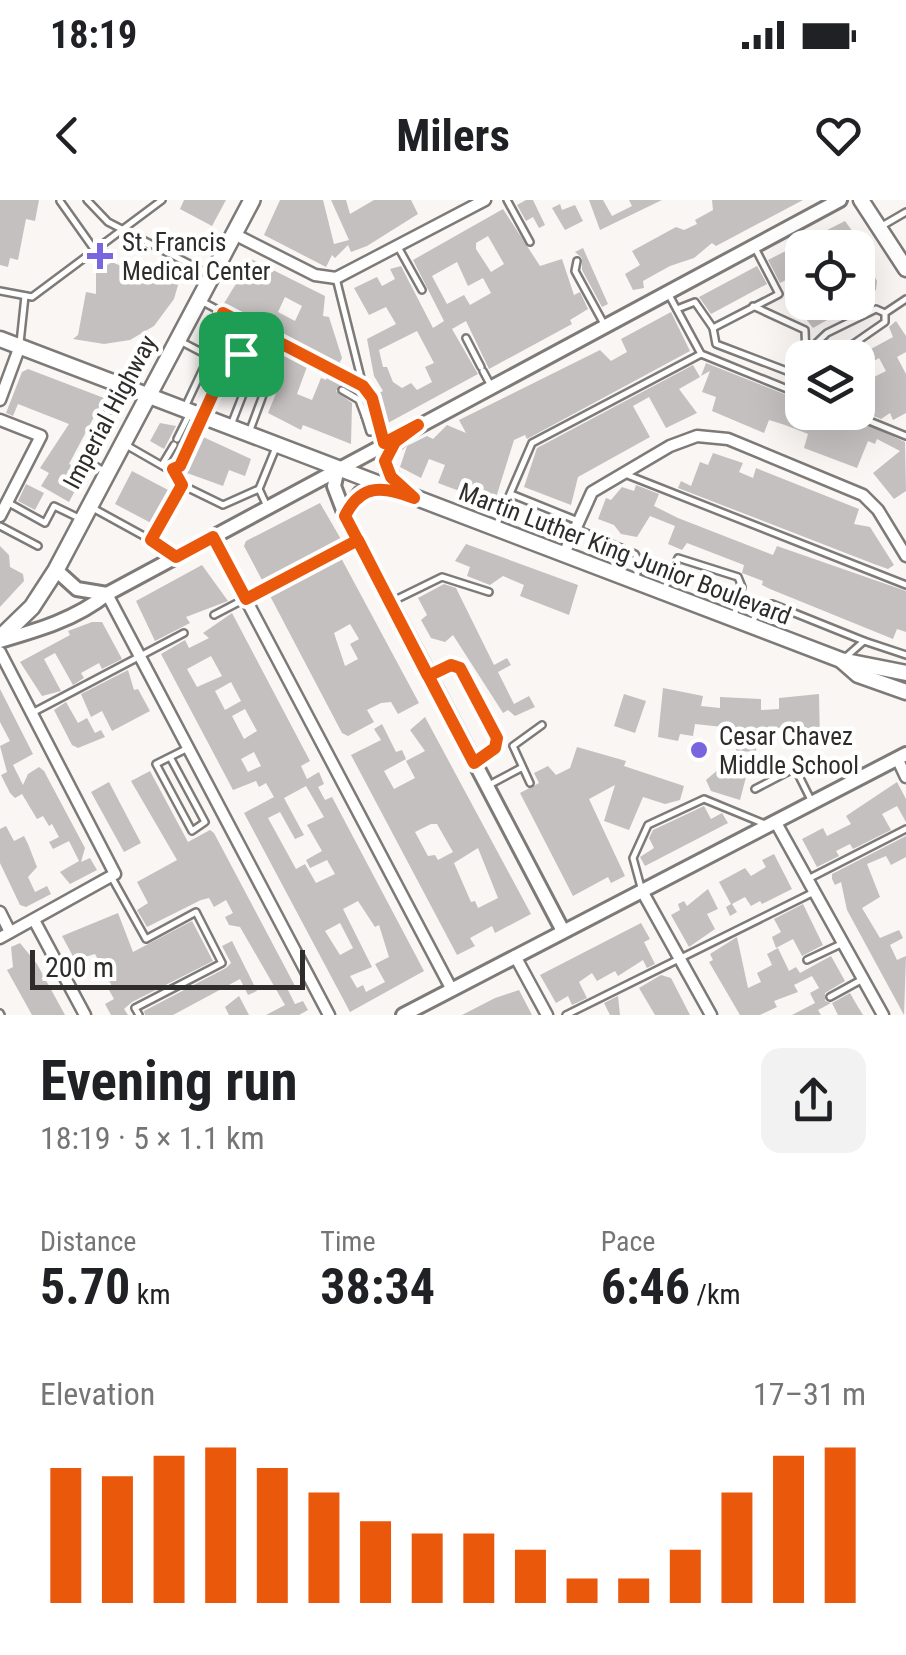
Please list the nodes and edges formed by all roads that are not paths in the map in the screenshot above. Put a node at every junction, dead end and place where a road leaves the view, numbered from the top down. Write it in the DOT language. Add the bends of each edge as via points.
graph roads {
  1 [pos="86,200"];
  2 [pos="162,200"];
  3 [pos="252,200"];
  4 [pos="485,200"];
  5 [pos="508,200"];
  6 [pos="840,200"];
  7 [pos="861,200"];
  8 [pos="60,201"];
  9 [pos="906,212"];
  10 [pos="123,228"];
  11 [pos="879,228"];
  12 [pos="234,234"];
  13 [pos="530,242"];
  14 [pos="398,246"];
  15 [pos="754,247"];
  16 [pos="94,249"];
  17 [pos="105,252"];
  18 [pos="576,261"];
  19 [pos="906,269"];
  20 [pos="212,276"];
  21 [pos="336,278"];
  22 [pos="422,290"];
  23 [pos="0,291"];
  24 [pos="668,294"];
  25 [pos="25,296"];
  26 [pos="906,299"];
  27 [pos="198,300"];
  28 [pos="753,306"];
  29 [pos="676,310"];
  30 [pos="223,313"];
  31 [pos="885,313"];
  32 [pos="606,326"];
  33 [pos="713,328"];
  34 [pos="0,338"];
  35 [pos="466,338"];
  36 [pos="177,339"];
  37 [pos="806,340"];
  38 [pos="820,340"];
  39 [pos="859,340"];
  40 [pos="20,346"];
  41 [pos="701,354"];
  42 [pos="209,356"];
  43 [pos="226,365"];
  44 [pos="785,367"];
  45 [pos="121,384"];
  46 [pos="363,386"];
  47 [pos="492,386"];
  48 [pos="785,388"];
  49 [pos="342,390"];
  50 [pos="148,394"];
  51 [pos="0,400"];
  52 [pos="193,411"];
  53 [pos="376,414"];
  54 [pos="365,416"];
  55 [pos="0,420"];
  56 [pos="875,423"];
  57 [pos="418,425"];
  58 [pos="230,426"];
  59 [pos="370,432"];
  60 [pos="249,433"];
  61 [pos="906,436"];
  62 [pos="122,443"];
  63 [pos="384,443"];
  64 [pos="277,444"];
  65 [pos="162,465"];
  66 [pos="338,468"];
  67 [pos="173,469"];
  68 [pos="107,472"];
  69 [pos="622,473"];
  70 [pos="182,485"];
  71 [pos="387,487"];
  72 [pos="259,489"];
  73 [pos="510,494"];
  74 [pos="414,498"];
  75 [pos="8,502"];
  76 [pos="268,506"];
  77 [pos="86,513"];
  78 [pos="0,516"];
  79 [pos="345,516"];
  80 [pos="576,524"];
  81 [pos="0,526"];
  82 [pos="496,529"];
  83 [pos="213,537"];
  84 [pos="151,540"];
  85 [pos="358,540"];
  86 [pos="38,546"];
  87 [pos="564,554"];
  88 [pos="906,556"];
  89 [pos="176,557"];
  90 [pos="56,570"];
  91 [pos="636,582"];
  92 [pos="906,585"];
  93 [pos="489,592"];
  94 [pos="663,592"];
  95 [pos="107,594"];
  96 [pos="246,599"];
  97 [pos="390,602"];
  98 [pos="214,615"];
  99 [pos="733,619"];
  100 [pos="750,626"];
  101 [pos="184,633"];
  102 [pos="0,639"];
  103 [pos="864,641"];
  104 [pos="0,652"];
  105 [pos="906,655"];
  106 [pos="142,657"];
  107 [pos="842,660"];
  108 [pos="906,673"];
  109 [pos="428,676"];
  110 [pos="906,692"];
  111 [pos="32,713"];
  112 [pos="542,725"];
  113 [pos="189,747"];
  114 [pos="903,755"];
  115 [pos="170,757"];
  116 [pos="474,763"];
  117 [pos="522,768"];
  118 [pos="906,777"];
  119 [pos="530,783"];
  120 [pos="486,787"];
  121 [pos="755,789"];
  122 [pos="812,802"];
  123 [pos="772,823"];
  124 [pos="906,829"];
  125 [pos="114,876"];
  126 [pos="808,879"];
  127 [pos="642,890"];
  128 [pos="815,892"];
  129 [pos="0,912"];
  130 [pos="34,920"];
  131 [pos="563,931"];
  132 [pos="5,935"];
  133 [pos="843,942"];
  134 [pos="515,956"];
  135 [pos="680,958"];
  136 [pos="807,960"];
  137 [pos="863,978"];
  138 [pos="452,990"];
  139 [pos="830,997"];
  140 [pos="84,1015"];
  141 [pos="139,1015"];
  142 [pos="329,1015"];
  143 [pos="403,1015"];
  144 [pos="547,1015"];
  145 [pos="566,1015"];
  146 [pos="712,1015"];
  147 [pos="884,1015"];
  1 -- 10 [label="lane"];
  2 -- 10 [label="lane"];
  3 -- 12 [label="main road, Imperial Highway"];
  4 -- 14 [label="street"];
  5 -- 13 [label="lane"];
  6 -- 15 [label="street"];
  7 -- 11 [label="main road"];
  8 -- 16 [label="lane"];
  9 -- 11 [label="lane"];
  10 -- 16 [label="lane"];
  10 -- 20 [label="lane"];
  11 -- 19 [label="main road"];
  12 -- 20 [label="main road, Imperial Highway"];
  12 -- 21 [label="street" via="305,271"];
  14 -- 21 [label="street"];
  14 -- 22 [label="lane"];
  15 -- 24 [label="street"];
  15 -- 28 [label="lane" via="779,294"];
  16 -- 17 [label="lane"];
  16 -- 25 [label="lane"];
  18 -- 32 [label="lane" via="575,271"];
  20 -- 27 [label="main road, Imperial Highway"];
  21 -- 46 [label="lane"];
  23 -- 25 [label="lane"];
  24 -- 29 [label="lane"];
  24 -- 32 [label="street"];
  25 -- 40 [label="lane"];
  26 -- 31 [label="lane"];
  27 -- 30 [label="lane"];
  27 -- 36 [label="main road, Imperial Highway"];
  28 -- 33 [label="lane"];
  28 -- 37 [label="lane" via="805,330"];
  29 -- 33 [label="lane" via="695,302"];
  29 -- 41 [label="lane"];
  30 -- 43 [label="lane" via="225,322 248,337 236,364"];
  30 -- 46 [label="lane"];
  31 -- 38 [label="lane" via="876,309"];
  31 -- 39 [label="lane" via="885,322"];
  32 -- 47 [label="street"];
  33 -- 44 [label="lane" via="716,344"];
  34 -- 40 [label="main road, Martin Luther King Junior Boulevard"];
  35 -- 47 [label="lane"];
  36 -- 42 [label="lane"];
  36 -- 50 [label="main road, Imperial Highway"];
  40 -- 45 [label="main road, Martin Luther King Junior Boulevard"];
  40 -- 51 [label="street"];
  41 -- 48 [label="lane"];
  41 -- 73 [label="lane" via="532,443"];
  42 -- 43 [label="lane"];
  42 -- 52 [label="lane"];
  43 -- 52 [label="lane"];
  45 -- 50 [label="main road, Martin Luther King Junior Boulevard"];
  45 -- 68 [label="lane" via="84,460"];
  46 -- 53 [label="lane"];
  47 -- 57 [label="street"];
  49 -- 54 [label="lane" via="359,400"];
  50 -- 52 [label="main road, Martin Luther King Junior Boulevard"];
  50 -- 62 [label="main road, Imperial Highway"];
  52 -- 58 [label="main road, Martin Luther King Junior Boulevard"];
  52 -- 65 [label="lane"];
  52 -- 67 [label="lane" via="180,466"];
  53 -- 54 [label="lane"];
  53 -- 63 [label="lane"];
  54 -- 59 [label="lane"];
  55 -- 75 [label="street" via="41,436"];
  56 -- 61 [label="lane"];
  57 -- 63 [label="street"];
  57 -- 74 [label="main road" via="395,442 385,461 391,477"];
  58 -- 60 [label="main road, Martin Luther King Junior Boulevard"];
  58 -- 60 [label="lane" via="249,379 266,387"];
  60 -- 64 [label="main road, Martin Luther King Junior Boulevard"];
  62 -- 65 [label="lane"];
  62 -- 68 [label="main road, Imperial Highway"];
  63 -- 66 [label="street"];
  64 -- 66 [label="main road, Martin Luther King Junior Boulevard"];
  64 -- 72 [label="lane"];
  65 -- 67 [label="lane"];
  66 -- 71 [label="main road, Martin Luther King Junior Boulevard"];
  66 -- 76 [label="street"];
  66 -- 79 [label="street" via="334,486"];
  67 -- 70 [label="lane"];
  68 -- 77 [label="main road, Imperial Highway"];
  69 -- 80 [label="street" via="592,492"];
  69 -- 88 [label="street" via="684,440 728,439 863,494"];
  69 -- 92 [label="lane"];
  70 -- 72 [label="lane" via="222,504"];
  70 -- 84 [label="lane"];
  71 -- 74 [label="main road, Martin Luther King Junior Boulevard"];
  71 -- 79 [label="main road" via="360,494"];
  72 -- 76 [label="lane"];
  73 -- 80 [label="lane"];
  73 -- 82 [label="lane"];
  74 -- 82 [label="main road, Martin Luther King Junior Boulevard"];
  75 -- 77 [label="lane" via="45,522 54,506"];
  75 -- 78 [label="street"];
  76 -- 83 [label="street"];
  77 -- 84 [label="lane"];
  77 -- 90 [label="main road, Imperial Highway"];
  79 -- 85 [label="street"];
  80 -- 87 [label="street"];
  80 -- 91 [label="lane" via="634,554"];
  81 -- 86 [label="lane"];
  82 -- 87 [label="main road, Martin Luther King Junior Boulevard"];
  83 -- 89 [label="street"];
  83 -- 96 [label="street"];
  84 -- 89 [label="lane"];
  85 -- 96 [label="lane"];
  85 -- 97 [label="street"];
  87 -- 91 [label="main road, Martin Luther King Junior Boulevard"];
  89 -- 95 [label="street"];
  90 -- 95 [label="street" via="77,589"];
  90 -- 102 [label="main road, Imperial Highway"];
  91 -- 94 [label="main road, Martin Luther King Junior Boulevard"];
  93 -- 97 [label="lane" via="442,576"];
  94 -- 99 [label="main road, Martin Luther King Junior Boulevard"];
  94 -- 99 [label="lane" via="678,558 712,567 738,578 742,588"];
  95 -- 102 [label="street" via="46,628"];
  95 -- 106 [label="street"];
  96 -- 98 [label="lane"];
  96 -- 138 [label="street"];
  97 -- 109 [label="street"];
  99 -- 100 [label="main road, Martin Luther King Junior Boulevard"];
  100 -- 103 [label="lane" via="762,604 772,604"];
  100 -- 107 [label="main road, Martin Luther King Junior Boulevard"];
  101 -- 106 [label="lane"];
  103 -- 105 [label="lane"];
  103 -- 107 [label="lane"];
  104 -- 111 [label="street"];
  106 -- 111 [label="lane"];
  106 -- 113 [label="street"];
  107 -- 108 [label="main road, Martin Luther King Junior Boulevard"];
  107 -- 110 [label="main road, Martin Luther King Junior Boulevard" via="858,674"];
  109 -- 116 [label="street"];
  109 -- 116 [label="lane" via="451,665 460,668 497,738 495,748"];
  111 -- 125 [label="street"];
  112 -- 117 [label="lane" via="513,746"];
  113 -- 115 [label="lane"];
  113 -- 142 [label="street"];
  114 -- 118 [label="street"];
  114 -- 122 [label="street"];
  115 -- 115 [label="lane" via="205,822 192,831 156,764"];
  116 -- 120 [label="street"];
  117 -- 119 [label="lane"];
  117 -- 120 [label="lane"];
  120 -- 131 [label="street"];
  121 -- 122 [label="lane" via="795,768"];
  122 -- 123 [label="street"];
  123 -- 126 [label="street"];
  123 -- 127 [label="street"];
  123 -- 127 [label="lane" via="704,799 648,824 632,858"];
  124 -- 126 [label="lane"];
  125 -- 130 [label="street"];
  125 -- 141 [label="lane" via="146,939 196,912 222,963 135,1008"];
  126 -- 128 [label="street"];
  127 -- 131 [label="street"];
  127 -- 135 [label="street"];
  128 -- 133 [label="street"];
  128 -- 135 [label="lane"];
  129 -- 132 [label="street"];
  130 -- 132 [label="street"];
  130 -- 140 [label="street"];
  131 -- 134 [label="street"];
  133 -- 136 [label="lane"];
  133 -- 137 [label="street"];
  134 -- 138 [label="street"];
  134 -- 144 [label="street"];
  135 -- 145 [label="lane"];
  135 -- 146 [label="street"];
  137 -- 139 [label="lane"];
  137 -- 147 [label="street"];
  138 -- 143 [label="street"];
}
